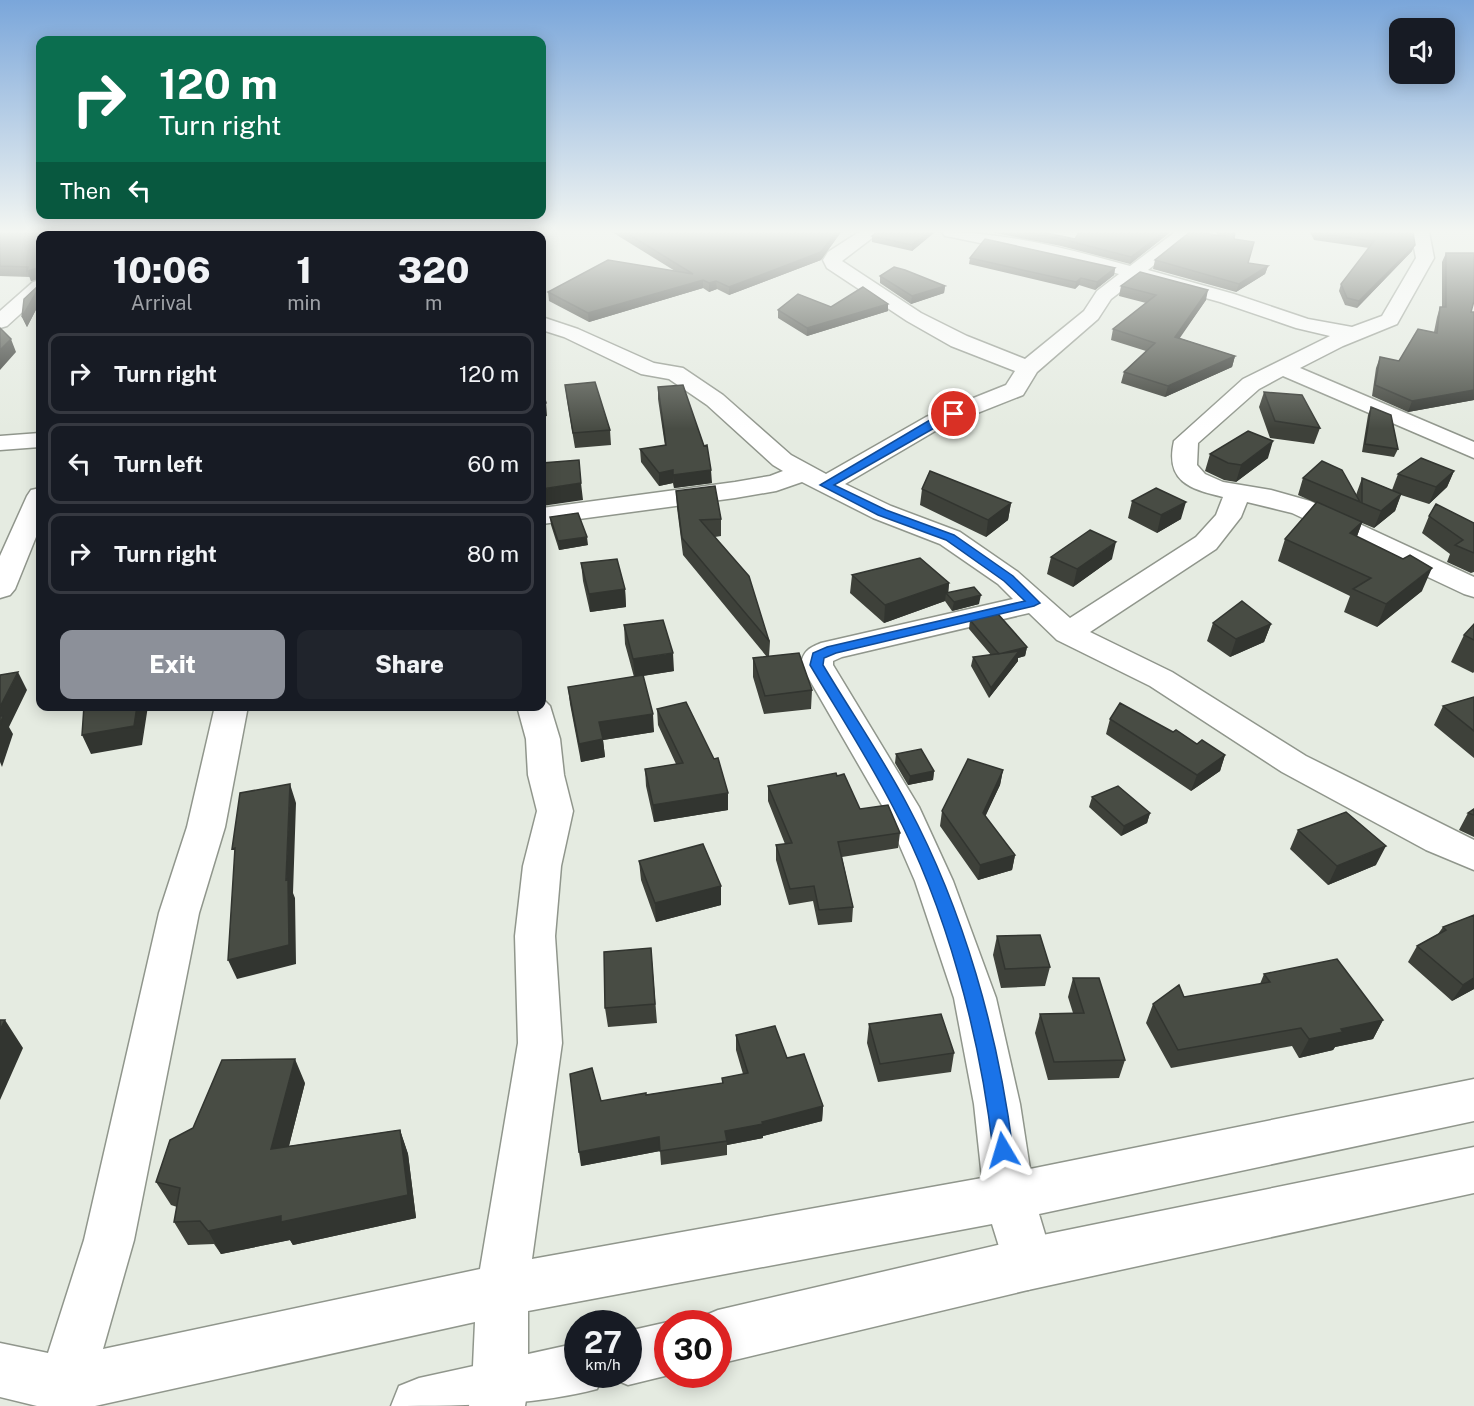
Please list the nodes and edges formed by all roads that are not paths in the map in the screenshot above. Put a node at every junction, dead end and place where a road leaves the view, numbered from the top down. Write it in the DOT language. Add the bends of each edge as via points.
graph roads {
  1 [pos="27,298"];
  2 [pos="886,298"];
  3 [pos="1102,298"];
  4 [pos="1226,298"];
  5 [pos="1403,298"];
  6 [pos="36,315"];
  7 [pos="2,319"];
  8 [pos="546,325"];
  9 [pos="1354,334"];
  10 [pos="1028,368"];
  11 [pos="1282,368"];
  12 [pos="36,440"];
  13 [pos="0,443"];
  14 [pos="1474,451"];
  15 [pos="815,479"];
  16 [pos="1238,493"];
  17 [pos="36,501"];
  18 [pos="546,515"];
  19 [pos="12,531"];
  20 [pos="1474,588"];
  21 [pos="0,589"];
  22 [pos="1034,603"];
  23 [pos="1068,633"];
  24 [pos="231,711"];
  25 [pos="535,711"];
  26 [pos="1474,856"];
  27 [pos="1474,1100"];
  28 [pos="1474,1170"];
  29 [pos="1009,1197"];
  30 [pos="1028,1264"];
  31 [pos="502,1290"];
  32 [pos="732,1334"];
  33 [pos="0,1370"];
  34 [pos="564,1375"];
  35 [pos="64,1395"];
  36 [pos="498,1397"];
  37 [pos="418,1406"];
  1 -- 7 [label="street"];
  2 -- 10 [label="street" via="958,341"];
  3 -- 10 [label="street" via="1090,315"];
  4 -- 9 [label="street" via="1303,324"];
  5 -- 9 [label="street" via="1390,320"];
  6 -- 7 [label="street"];
  8 -- 15 [label="street" via="649,369 675,374 715,400 782,460"];
  9 -- 11 [label="street"];
  10 -- 15 [label="street" via="1020,384 1007,394 934,422"];
  11 -- 14 [label="street"];
  11 -- 16 [label="street" via="1251,384 1186,441 1182,453 1186,473 1194,481"];
  12 -- 13 [label="street"];
  15 -- 18 [label="street"];
  15 -- 22 [label="street" via="882,513 950,538 1008,578"];
  16 -- 20 [label="street" via="1301,507"];
  16 -- 23 [label="street" via="1228,517 1206,543"];
  17 -- 19 [label="street"];
  19 -- 21 [label="street"];
  22 -- 23 [label="street"];
  22 -- 29 [label="street" via="832,650 818,656 817,665 901,807 934,881 975,998 997,1104"];
  23 -- 26 [label="street" via="1161,679 1294,764"];
  24 -- 35 [label="street" via="206,827 179,913 109,1240"];
  25 -- 31 [label="street" via="555,811 542,866 535,936 540,1043"];
  27 -- 29 [label="street"];
  28 -- 30 [label="street"];
  29 -- 30 [label="street"];
  29 -- 31 [label="street"];
  30 -- 32 [label="street"];
  31 -- 35 [label="street"];
  31 -- 36 [label="street"];
  33 -- 35 [label="street"];
  34 -- 36 [label="street"];
  36 -- 37 [label="street"];
}
